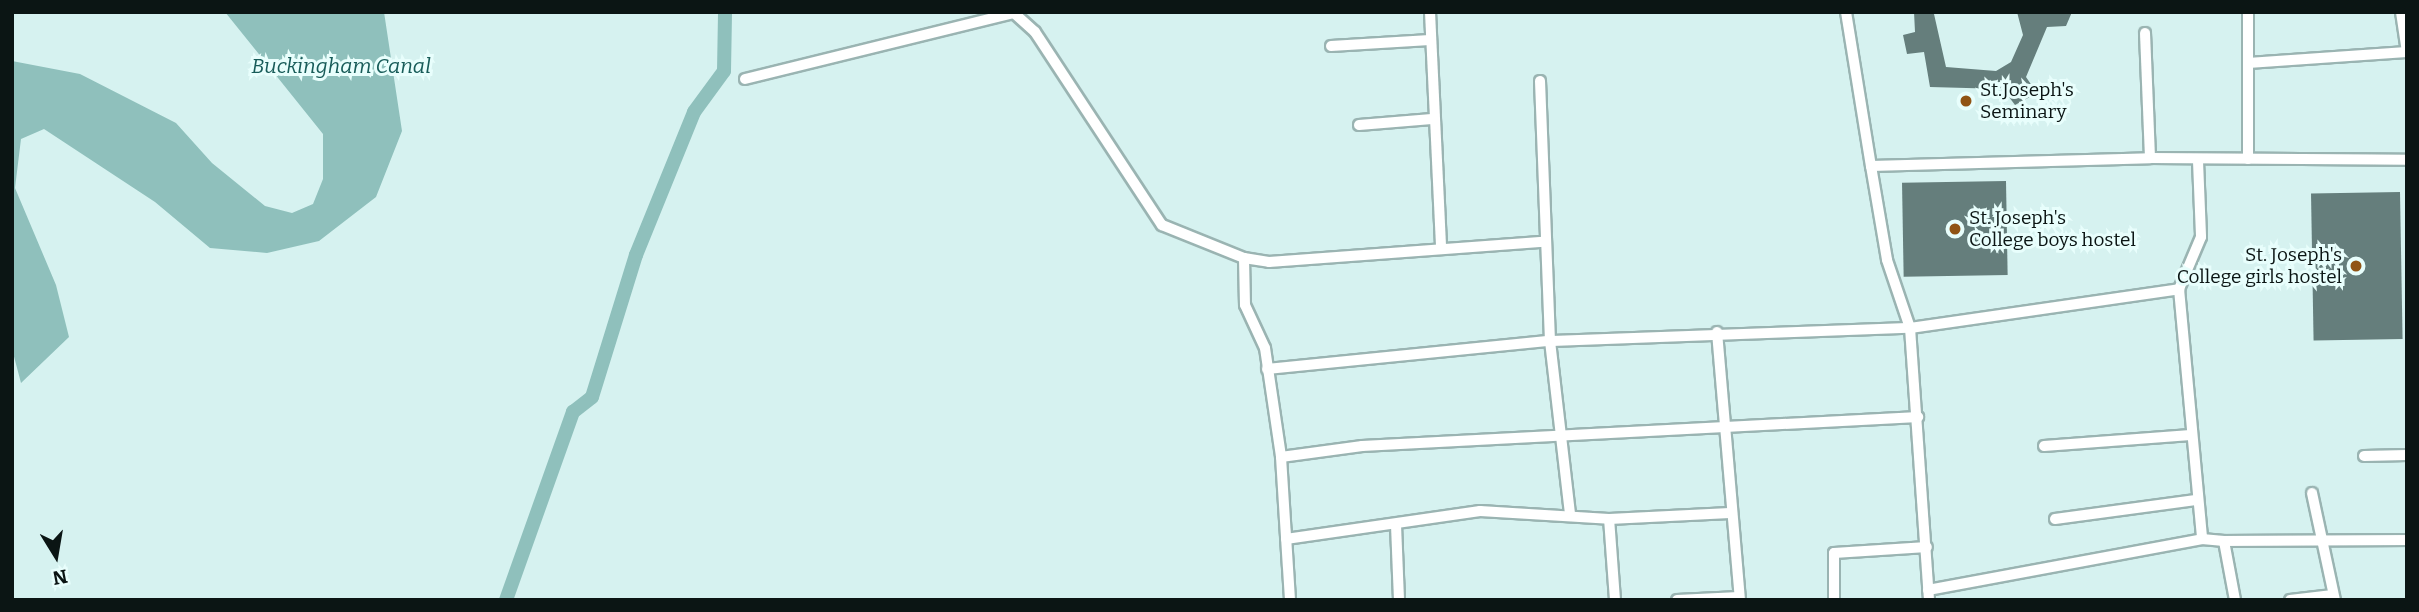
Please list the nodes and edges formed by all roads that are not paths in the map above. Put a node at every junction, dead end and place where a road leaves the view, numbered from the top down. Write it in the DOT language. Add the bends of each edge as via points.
graph roads {
  1 [pos="1430,12"];
  2 [pos="1846,12"];
  3 [pos="2248,12"];
  4 [pos="2401,12"];
  5 [pos="2145,33"];
  6 [pos="1430,40"];
  7 [pos="1331,46"];
  8 [pos="2407,52"];
  9 [pos="2248,63"];
  10 [pos="745,79"];
  11 [pos="1540,81"];
  12 [pos="1432,119"];
  13 [pos="1359,125"];
  14 [pos="2150,158"];
  15 [pos="2248,159"];
  16 [pos="2407,160"];
  17 [pos="2197,161"];
  18 [pos="1871,166"];
  19 [pos="1543,242"];
  20 [pos="1441,248"];
  21 [pos="1244,258"];
  22 [pos="2179,289"];
  23 [pos="1910,328"];
  24 [pos="1717,332"];
  25 [pos="1550,341"];
  26 [pos="1267,369"];
  27 [pos="1918,417"];
  28 [pos="1728,429"];
  29 [pos="1557,435"];
  30 [pos="2191,435"];
  31 [pos="2044,446"];
  32 [pos="2407,455"];
  33 [pos="2364,456"];
  34 [pos="1281,457"];
  35 [pos="2312,493"];
  36 [pos="2196,499"];
  37 [pos="1570,513"];
  38 [pos="1730,513"];
  39 [pos="1609,519"];
  40 [pos="2055,519"];
  41 [pos="1396,525"];
  42 [pos="2202,538"];
  43 [pos="1286,539"];
  44 [pos="2407,540"];
  45 [pos="2224,541"];
  46 [pos="2322,543"];
  47 [pos="1927,547"];
  48 [pos="1928,595"];
  49 [pos="2334,597"];
  50 [pos="1740,598"];
  51 [pos="1290,600"];
  52 [pos="1399,600"];
  53 [pos="1615,600"];
  54 [pos="1677,600"];
  55 [pos="1834,600"];
  56 [pos="2235,600"];
  57 [pos="2290,600"];
  1 -- 6 [label="street"];
  2 -- 18 [label="street"];
  3 -- 9 [label="street"];
  4 -- 8 [label="street"];
  5 -- 14 [label="street"];
  6 -- 7 [label="street"];
  6 -- 12 [label="street"];
  8 -- 9 [label="street"];
  9 -- 15 [label="street"];
  10 -- 21 [label="street" via="1014,13 1035,32 1162,225"];
  11 -- 19 [label="street"];
  12 -- 13 [label="street"];
  12 -- 20 [label="street"];
  14 -- 17 [label="street"];
  14 -- 18 [label="street"];
  15 -- 16 [label="street"];
  15 -- 17 [label="street"];
  17 -- 22 [label="street" via="2201,237"];
  18 -- 23 [label="street" via="1887,260"];
  19 -- 20 [label="street"];
  19 -- 25 [label="street"];
  20 -- 21 [label="street" via="1269,262"];
  21 -- 26 [label="street" via="1245,305 1265,348"];
  22 -- 23 [label="street"];
  22 -- 30 [label="street"];
  23 -- 24 [label="street"];
  23 -- 27 [label="street"];
  24 -- 25 [label="street"];
  24 -- 28 [label="street"];
  25 -- 26 [label="street"];
  25 -- 29 [label="street"];
  26 -- 34 [label="street"];
  27 -- 28 [label="street"];
  27 -- 47 [label="street"];
  28 -- 29 [label="street"];
  28 -- 38 [label="street"];
  29 -- 34 [label="street"];
  29 -- 37 [label="street"];
  30 -- 31 [label="street"];
  30 -- 36 [label="street"];
  32 -- 33 [label="street"];
  34 -- 43 [label="street"];
  35 -- 46 [label="street"];
  36 -- 40 [label="street"];
  36 -- 42 [label="street"];
  37 -- 39 [label="street"];
  37 -- 41 [label="street" via="1480,511"];
  38 -- 39 [label="street"];
  38 -- 50 [label="street"];
  39 -- 53 [label="street"];
  41 -- 43 [label="street"];
  41 -- 52 [label="street"];
  42 -- 45 [label="street"];
  42 -- 48 [label="street"];
  43 -- 51 [label="street"];
  44 -- 46 [label="street"];
  45 -- 46 [label="street"];
  45 -- 56 [label="street"];
  46 -- 49 [label="street"];
  47 -- 48 [label="street"];
  47 -- 55 [label="street" via="1834,553"];
  49 -- 57 [label="street"];
  50 -- 54 [label="street"];
}
